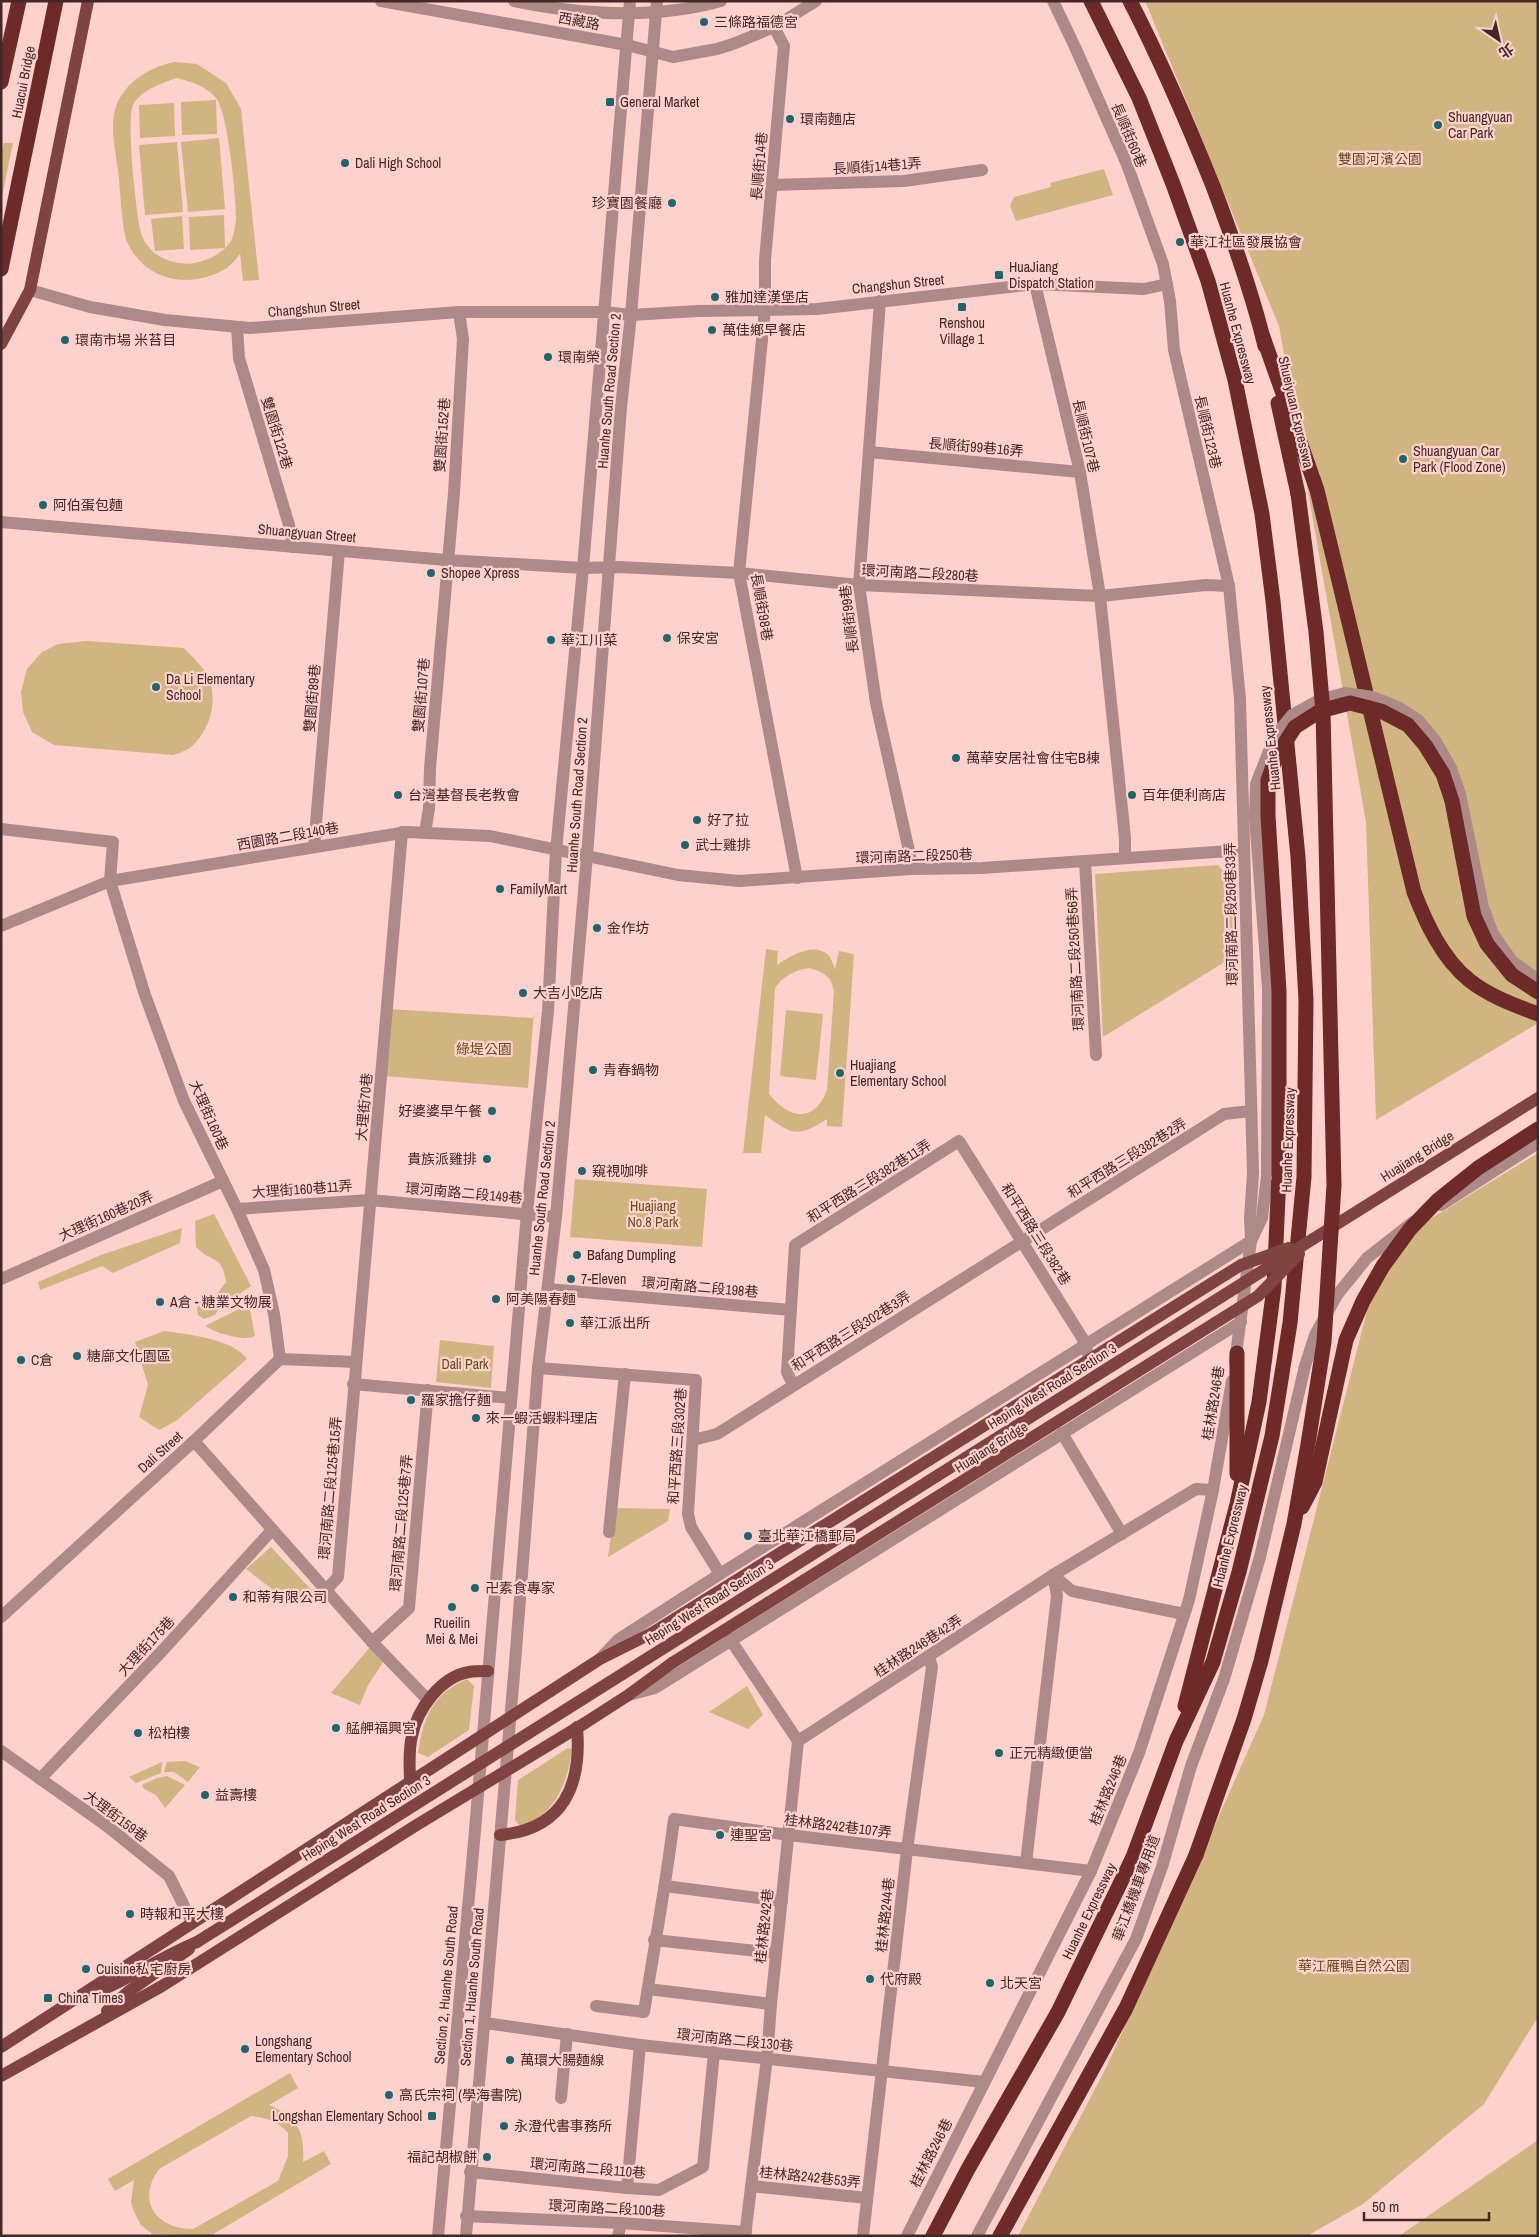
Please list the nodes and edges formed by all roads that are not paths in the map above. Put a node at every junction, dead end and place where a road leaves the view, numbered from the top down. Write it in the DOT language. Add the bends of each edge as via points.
graph roads {
  1 [pos="19,1"];
  2 [pos="56,1"];
  3 [pos="88,1"];
  4 [pos="381,1"];
  5 [pos="514,1"];
  6 [pos="630,1"];
  7 [pos="657,1"];
  8 [pos="721,1"];
  9 [pos="816,1"];
  10 [pos="1053,1"];
  11 [pos="1091,1"];
  12 [pos="1130,1"];
  13 [pos="774,27"];
  14 [pos="627,44"];
  15 [pos="652,52"];
  16 [pos="1,82"];
  17 [pos="982,170"];
  18 [pos="773,185"];
  19 [pos="1,269"];
  20 [pos="1035,284"];
  21 [pos="1167,284"];
  22 [pos="30,290"];
  23 [pos="880,301"];
  24 [pos="764,309"];
  25 [pos="459,312"];
  26 [pos="604,312"];
  27 [pos="631,315"];
  28 [pos="237,328"];
  29 [pos="1263,337"];
  30 [pos="1,344"];
  31 [pos="869,452"];
  32 [pos="1080,472"];
  33 [pos="1,522"];
  34 [pos="293,547"];
  35 [pos="339,550"];
  36 [pos="447,560"];
  37 [pos="610,567"];
  38 [pos="583,568"];
  39 [pos="739,573"];
  40 [pos="858,585"];
  41 [pos="1229,586"];
  42 [pos="1100,596"];
  43 [pos="1,829"];
  44 [pos="402,832"];
  45 [pos="425,833"];
  46 [pos="314,847"];
  47 [pos="1244,850"];
  48 [pos="556,851"];
  49 [pos="587,856"];
  50 [pos="1125,858"];
  51 [pos="1085,861"];
  52 [pos="914,869"];
  53 [pos="797,878"];
  54 [pos="110,882"];
  55 [pos="1,926"];
  56 [pos="1538,980"];
  57 [pos="1538,992"];
  58 [pos="1538,1014"];
  59 [pos="1096,1055"];
  60 [pos="1538,1098"];
  61 [pos="1251,1111"];
  62 [pos="1538,1129"];
  63 [pos="960,1141"];
  64 [pos="1538,1143"];
  65 [pos="1273,1176"];
  66 [pos="223,1181"];
  67 [pos="370,1200"];
  68 [pos="237,1209"];
  69 [pos="527,1213"];
  70 [pos="556,1217"];
  71 [pos="1313,1239"];
  72 [pos="1251,1241"];
  73 [pos="1023,1242"];
  74 [pos="1,1279"];
  75 [pos="548,1290"];
  76 [pos="791,1310"];
  77 [pos="1241,1322"];
  78 [pos="1102,1344"];
  79 [pos="1086,1348"];
  80 [pos="1237,1353"];
  81 [pos="280,1359"];
  82 [pos="356,1362"];
  83 [pos="538,1368"];
  84 [pos="625,1374"];
  85 [pos="353,1384"];
  86 [pos="793,1385"];
  87 [pos="428,1390"];
  88 [pos="511,1398"];
  89 [pos="1062,1433"];
  90 [pos="693,1440"];
  91 [pos="194,1441"];
  92 [pos="1213,1490"];
  93 [pos="1237,1504"];
  94 [pos="1294,1524"];
  95 [pos="272,1530"];
  96 [pos="609,1532"];
  97 [pos="1122,1534"];
  98 [pos="720,1574"];
  99 [pos="1053,1575"];
  100 [pos="326,1589"];
  101 [pos="1184,1614"];
  102 [pos="1,1616"];
  103 [pos="652,1633"];
  104 [pos="730,1639"];
  105 [pos="372,1642"];
  106 [pos="930,1657"];
  107 [pos="600,1659"];
  108 [pos="672,1663"];
  109 [pos="488,1671"];
  110 [pos="627,1696"];
  111 [pos="428,1700"];
  112 [pos="510,1718"];
  113 [pos="577,1727"];
  114 [pos="482,1737"];
  115 [pos="798,1741"];
  116 [pos="1176,1741"];
  117 [pos="1,1751"];
  118 [pos="506,1770"];
  119 [pos="40,1779"];
  120 [pos="410,1783"];
  121 [pos="478,1787"];
  122 [pos="500,1835"];
  123 [pos="789,1835"];
  124 [pos="908,1850"];
  125 [pos="1026,1863"];
  126 [pos="1091,1871"];
  127 [pos="666,1886"];
  128 [pos="782,1901"];
  129 [pos="192,1922"];
  130 [pos="654,1940"];
  131 [pos="197,1942"];
  132 [pos="776,1953"];
  133 [pos="648,1989"];
  134 [pos="74,2001"];
  135 [pos="771,2004"];
  136 [pos="596,2006"];
  137 [pos="484,2023"];
  138 [pos="91,2026"];
  139 [pos="567,2034"];
  140 [pos="640,2045"];
  141 [pos="1,2047"];
  142 [pos="714,2052"];
  143 [pos="767,2058"];
  144 [pos="883,2071"];
  145 [pos="1,2076"];
  146 [pos="984,2082"];
  147 [pos="561,2098"];
  148 [pos="470,2172"];
  149 [pos="751,2186"];
  150 [pos="627,2188"];
  151 [pos="867,2198"];
  152 [pos="466,2216"];
  153 [pos="621,2223"];
  154 [pos="746,2234"];
  155 [pos="438,2236"];
  156 [pos="466,2236"];
  157 [pos="618,2236"];
  158 [pos="864,2236"];
  159 [pos="907,2236"];
  160 [pos="933,2236"];
  161 [pos="977,2236"];
  162 [pos="1000,2236"];
  1 -- 16 [label="highway, Huacui Bridge"];
  2 -- 19 [label="highway, Huacui Bridge"];
  3 -- 22 [label="main road"];
  4 -- 14 [label="street, 西藏路"];
  5 -- 8 [label="street, bridge" via="605,14 684,10"];
  6 -- 14 [label="street, Huanhe South Road Section 2"];
  7 -- 15 [label="street, Huanhe South Road Section 2"];
  9 -- 13 [label="street"];
  10 -- 21 [label="street, 長順街60巷" via="1126,162 1163,264"];
  11 -- 116 [label="highway, Huanhe Expressway" via="1139,98 1174,184 1208,281 1237,390 1262,514 1273,601 1298,858 1305,981 1304,1177 1290,1323 1272,1436 1213,1662"];
  12 -- 29 [label="highway, Huanhe Expressway" via="1170,83 1203,162 1236,247"];
  13 -- 15 [label="street" via="717,50 673,57"];
  13 -- 18 [label="street, 長順街14巷" via="784,46"];
  14 -- 15 [label="street, 西藏路"];
  14 -- 26 [label="street, Huanhe South Road Section 2"];
  15 -- 27 [label="street, Huanhe South Road Section 2"];
  17 -- 18 [label="street, 長順街14巷1弄" via="904,181"];
  18 -- 24 [label="street, 長順街14巷" via="765,260"];
  20 -- 21 [label="street, Changshun Street" via="1144,289"];
  20 -- 23 [label="street, Changshun Street"];
  20 -- 32 [label="street, 長順街107巷"];
  21 -- 41 [label="street, 長順街123巷" via="1174,350"];
  22 -- 28 [label="street, Changshun Street" via="90,307"];
  22 -- 30 [label="main road"];
  23 -- 24 [label="street, Changshun Street" via="817,309"];
  23 -- 31 [label="street, 長順街99巷"];
  24 -- 27 [label="street, Changshun Street"];
  24 -- 39 [label="street, 長順街98巷"];
  25 -- 26 [label="street, Changshun Street"];
  25 -- 28 [label="street, Changshun Street"];
  25 -- 36 [label="street, 雙園街152巷" via="463,339"];
  26 -- 27 [label="street, Changshun Street"];
  26 -- 38 [label="street, Huanhe South Road Section 2"];
  27 -- 37 [label="street, Huanhe South Road Section 2" via="620,407"];
  28 -- 34 [label="street, 雙園街122巷" via="239,358"];
  29 -- 58 [label="highway, bridge" via="1317,490 1414,892 1426,922 1468,980 1503,1001"];
  29 -- 94 [label="highway, Huanhe Expressway, bridge" via="1298,494 1323,712 1334,1185 1324,1342"];
  31 -- 32 [label="street, 長順街99巷16弄"];
  31 -- 40 [label="street, 長順街99巷"];
  32 -- 42 [label="street, 長順街107巷"];
  33 -- 34 [label="street, Shuangyuan Street"];
  34 -- 35 [label="street, Shuangyuan Street"];
  35 -- 36 [label="street, Shuangyuan Street"];
  35 -- 46 [label="street, 雙園街89巷"];
  36 -- 38 [label="street, Shuangyuan Street"];
  36 -- 45 [label="street, 雙園街107巷"];
  37 -- 38 [label="street, Shuangyuan Street"];
  37 -- 39 [label="street, 環河南路二段280巷"];
  37 -- 49 [label="street, Huanhe South Road Section 2"];
  38 -- 48 [label="street, Huanhe South Road Section 2"];
  39 -- 40 [label="street, 環河南路二段280巷"];
  39 -- 53 [label="street, 長順街98巷"];
  40 -- 42 [label="street, 環河南路二段280巷"];
  40 -- 52 [label="street, 長順街99巷" via="876,703"];
  41 -- 42 [label="street, 環河南路二段280巷" via="1206,585"];
  41 -- 47 [label="street, 環河南路二段250巷33弄" via="1240,699"];
  42 -- 50 [label="street, 長順街107巷"];
  43 -- 54 [label="street" via="113,842"];
  44 -- 45 [label="street, 西園路二段140巷"];
  44 -- 46 [label="street, 西園路二段140巷"];
  44 -- 67 [label="street, 大理街70巷"];
  45 -- 48 [label="street, 西園路二段140巷" via="490,836"];
  46 -- 54 [label="street, 西園路二段140巷"];
  47 -- 50 [label="street, 環河南路二段250巷"];
  47 -- 61 [label="street, 環河南路二段250巷33弄"];
  48 -- 49 [label="street, 西園路二段140巷"];
  48 -- 69 [label="street, Huanhe South Road Section 2" via="548,1011"];
  49 -- 53 [label="street, 環河南路二段250巷" via="678,875 739,881"];
  49 -- 70 [label="street, Huanhe South Road Section 2"];
  50 -- 51 [label="street, 環河南路二段250巷"];
  51 -- 52 [label="street, 環河南路二段250巷"];
  51 -- 59 [label="street, 環河南路二段250巷56弄"];
  52 -- 53 [label="street, 環河南路二段250巷"];
  54 -- 55 [label="street, 西園路二段140巷"];
  54 -- 66 [label="street, 大理街160巷" via="145,995 184,1101"];
  56 -- 65 [label="street, bridge" via="1512,961 1494,934 1483,907 1460,794 1451,768 1418,720 1373,697 1345,694 1319,700 1292,715 1275,736 1256,784 1255,816 1268,988"];
  57 -- 65 [label="highway, bridge" via="1512,975 1487,944 1474,916 1452,802 1443,774 1408,725 1381,711 1350,703 1320,710 1295,727 1277,754 1268,780 1279,992"];
  60 -- 71 [label="main road, Huajiang Bridge, bridge"];
  61 -- 72 [label="street, 環河南路二段250巷33弄" via="1254,1173"];
  61 -- 73 [label="street, 和平西路三段382巷2弄" via="1224,1114"];
  62 -- 94 [label="highway, bridge" via="1478,1168 1438,1200 1410,1229 1383,1266 1346,1340 1315,1482"];
  63 -- 73 [label="street, 和平西路三段382巷"];
  63 -- 76 [label="street, 和平西路三段382巷11弄" via="794,1245"];
  64 -- 161 [label="street, 華江橋機車專用道, bridge" via="1404,1227 1366,1258 1337,1295 1315,1334 1260,1557 1224,1679 1191,1766 1162,1867 1136,1939"];
  65 -- 72 [label="street" via="1262,1218"];
  65 -- 93 [label="highway" via="1274,1287 1261,1392"];
  66 -- 68 [label="street, 大理街160巷"];
  66 -- 74 [label="street, 大理街160巷20弄"];
  67 -- 68 [label="street, 大理街160巷11弄"];
  67 -- 69 [label="street, 環河南路二段149巷"];
  67 -- 82 [label="street, 大理街70巷"];
  68 -- 81 [label="street, 大理街160巷" via="264,1270"];
  69 -- 70 [label="street, 環河南路二段149巷"];
  69 -- 88 [label="street, Huanhe South Road Section 2"];
  70 -- 75 [label="street, Huanhe South Road Section 2"];
  71 -- 103 [label="main road, Huajiang Bridge, bridge" via="1241,1265"];
  71 -- 108 [label="main road, Huajiang Bridge, bridge" via="1258,1296"];
  71 -- 131 [label="main road, Heping West Road Section 3, bridge"];
  72 -- 77 [label="street, 桂林路246巷"];
  72 -- 79 [label="street, Heping West Road Section 3"];
  73 -- 79 [label="street, 和平西路三段382巷"];
  73 -- 86 [label="street, 和平西路三段302巷3弄"];
  75 -- 76 [label="street, 環河南路二段198巷"];
  75 -- 83 [label="street, Huanhe South Road Section 2"];
  76 -- 86 [label="street" via="787,1372"];
  77 -- 80 [label="street, 桂林路246巷"];
  77 -- 89 [label="street, Heping West Road Section 3" via="1115,1396"];
  78 -- 79 [label="street"];
  79 -- 98 [label="street, Heping West Road Section 3"];
  80 -- 92 [label="street, 桂林路246巷"];
  80 -- 93 [label="highway"];
  81 -- 82 [label="street"];
  81 -- 91 [label="street, Dali Street"];
  82 -- 85 [label="street, 大理街70巷"];
  83 -- 84 [label="street, 和平西路三段302巷"];
  83 -- 112 [label="street, Huanhe South Road Section 2"];
  84 -- 90 [label="street, 和平西路三段302巷" via="696,1380"];
  84 -- 96 [label="street"];
  85 -- 87 [label="street"];
  85 -- 100 [label="street, 環河南路二段125巷15弄" via="338,1577"];
  86 -- 90 [label="street, 和平西路三段302巷3弄" via="717,1434"];
  87 -- 88 [label="street"];
  87 -- 105 [label="street, 環河南路二段125巷7弄" via="409,1608"];
  88 -- 109 [label="street, Huanhe South Road Section 2"];
  89 -- 97 [label="street"];
  89 -- 104 [label="street, Heping West Road Section 3"];
  90 -- 98 [label="street, 和平西路三段302巷" via="689,1521"];
  91 -- 95 [label="street"];
  91 -- 102 [label="street, Dali Street"];
  92 -- 97 [label="street, 桂林路246巷42弄" via="1196,1489"];
  92 -- 101 [label="street, 桂林路246巷"];
  93 -- 116 [label="highway"];
  94 -- 162 [label="highway, Huanhe Expressway, bridge" via="1247,1711 1196,1855 1126,2008"];
  95 -- 100 [label="street"];
  95 -- 119 [label="street, 大理街175巷"];
  97 -- 99 [label="street, 桂林路246巷42弄"];
  98 -- 107 [label="street, Heping West Road Section 3" via="619,1639"];
  99 -- 101 [label="street" via="1072,1591"];
  99 -- 106 [label="street, 桂林路246巷42弄"];
  99 -- 125 [label="street" via="1057,1596"];
  100 -- 105 [label="street"];
  101 -- 126 [label="street, 桂林路246巷" via="1139,1754"];
  103 -- 107 [label="main road, Heping West Road Section 3"];
  104 -- 110 [label="street, Heping West Road Section 3" via="655,1688"];
  104 -- 115 [label="street"];
  105 -- 111 [label="street"];
  106 -- 115 [label="street, 桂林路246巷42弄"];
  106 -- 124 [label="street, 桂林路244巷" via="932,1667"];
  107 -- 112 [label="main road, Heping West Road Section 3"];
  108 -- 110 [label="main road, Heping West Road Section 3"];
  109 -- 111 [label="main road" via="468,1672 456,1677"];
  109 -- 114 [label="street, Huanhe South Road Section 2"];
  110 -- 113 [label="main road, Heping West Road Section 3"];
  111 -- 120 [label="main road" via="411,1738"];
  112 -- 114 [label="main road, Heping West Road Section 3"];
  112 -- 118 [label="street, Huanhe South Road Section 2"];
  113 -- 118 [label="main road, Heping West Road Section 3"];
  113 -- 122 [label="main road" via="579,1762 572,1787 559,1808 539,1824 514,1834"];
  114 -- 120 [label="main road, Heping West Road Section 3"];
  114 -- 121 [label="street, Section 2, Huanhe South Road"];
  115 -- 123 [label="street, 桂林路242巷"];
  116 -- 160 [label="highway, Huanhe Expressway" via="1133,1857 1058,2012"];
  117 -- 119 [label="street, 大理街159巷"];
  118 -- 121 [label="main road, Heping West Road Section 3"];
  118 -- 122 [label="street, Section 1, Huanhe South Road"];
  119 -- 129 [label="street, 大理街159巷" via="169,1876"];
  120 -- 129 [label="main road, Heping West Road Section 3"];
  121 -- 138 [label="main road, Heping West Road Section 3" via="162,1986"];
  121 -- 155 [label="street, Section 2, Huanhe South Road"];
  122 -- 137 [label="street, Section 1, Huanhe South Road"];
  123 -- 124 [label="street, 桂林路242巷107弄"];
  123 -- 127 [label="street, 桂林路242巷107弄" via="674,1820"];
  123 -- 128 [label="street, 桂林路242巷"];
  124 -- 125 [label="street, 桂林路242巷107弄"];
  124 -- 144 [label="street, 桂林路244巷"];
  125 -- 126 [label="street, 桂林路242巷107弄"];
  126 -- 146 [label="street, 桂林路246巷"];
  127 -- 128 [label="street"];
  127 -- 130 [label="street, 桂林路242巷107弄"];
  128 -- 132 [label="street, 桂林路242巷"];
  129 -- 134 [label="main road, Heping West Road Section 3"];
  130 -- 132 [label="street"];
  130 -- 133 [label="street, 桂林路242巷107弄"];
  131 -- 134 [label="main road, Heping West Road Section 3" via="172,1952 122,1982"];
  131 -- 138 [label="main road, Heping West Road Section 3" via="128,1992"];
  132 -- 135 [label="street, 桂林路242巷"];
  133 -- 135 [label="street"];
  133 -- 136 [label="street, 桂林路242巷107弄" via="644,2012"];
  134 -- 141 [label="main road, Heping West Road Section 3"];
  135 -- 143 [label="street, 桂林路242巷"];
  137 -- 139 [label="street, 環河南路二段130巷"];
  137 -- 148 [label="street, Section 1, Huanhe South Road"];
  138 -- 145 [label="main road, Heping West Road Section 3"];
  139 -- 140 [label="street, 環河南路二段130巷"];
  139 -- 147 [label="street"];
  140 -- 142 [label="street, 環河南路二段130巷"];
  140 -- 150 [label="street"];
  142 -- 143 [label="street, 環河南路二段130巷"];
  142 -- 150 [label="street, 環河南路二段110巷" via="703,2167 659,2190"];
  143 -- 144 [label="street, 環河南路二段130巷"];
  143 -- 149 [label="street, 桂林路242巷"];
  144 -- 146 [label="street, 環河南路二段130巷"];
  144 -- 151 [label="street, 桂林路244巷"];
  146 -- 159 [label="street, 桂林路246巷"];
  148 -- 150 [label="street, 環河南路二段110巷"];
  148 -- 152 [label="street, Section 1, Huanhe South Road"];
  149 -- 151 [label="street, 桂林路242巷53弄"];
  149 -- 154 [label="street, 桂林路242巷"];
  151 -- 158 [label="street, 桂林路244巷"];
  152 -- 153 [label="street, 環河南路二段100巷"];
  152 -- 156 [label="street, Section 1, Huanhe South Road"];
  153 -- 154 [label="street, 環河南路二段100巷"];
  153 -- 157 [label="street"];
}
